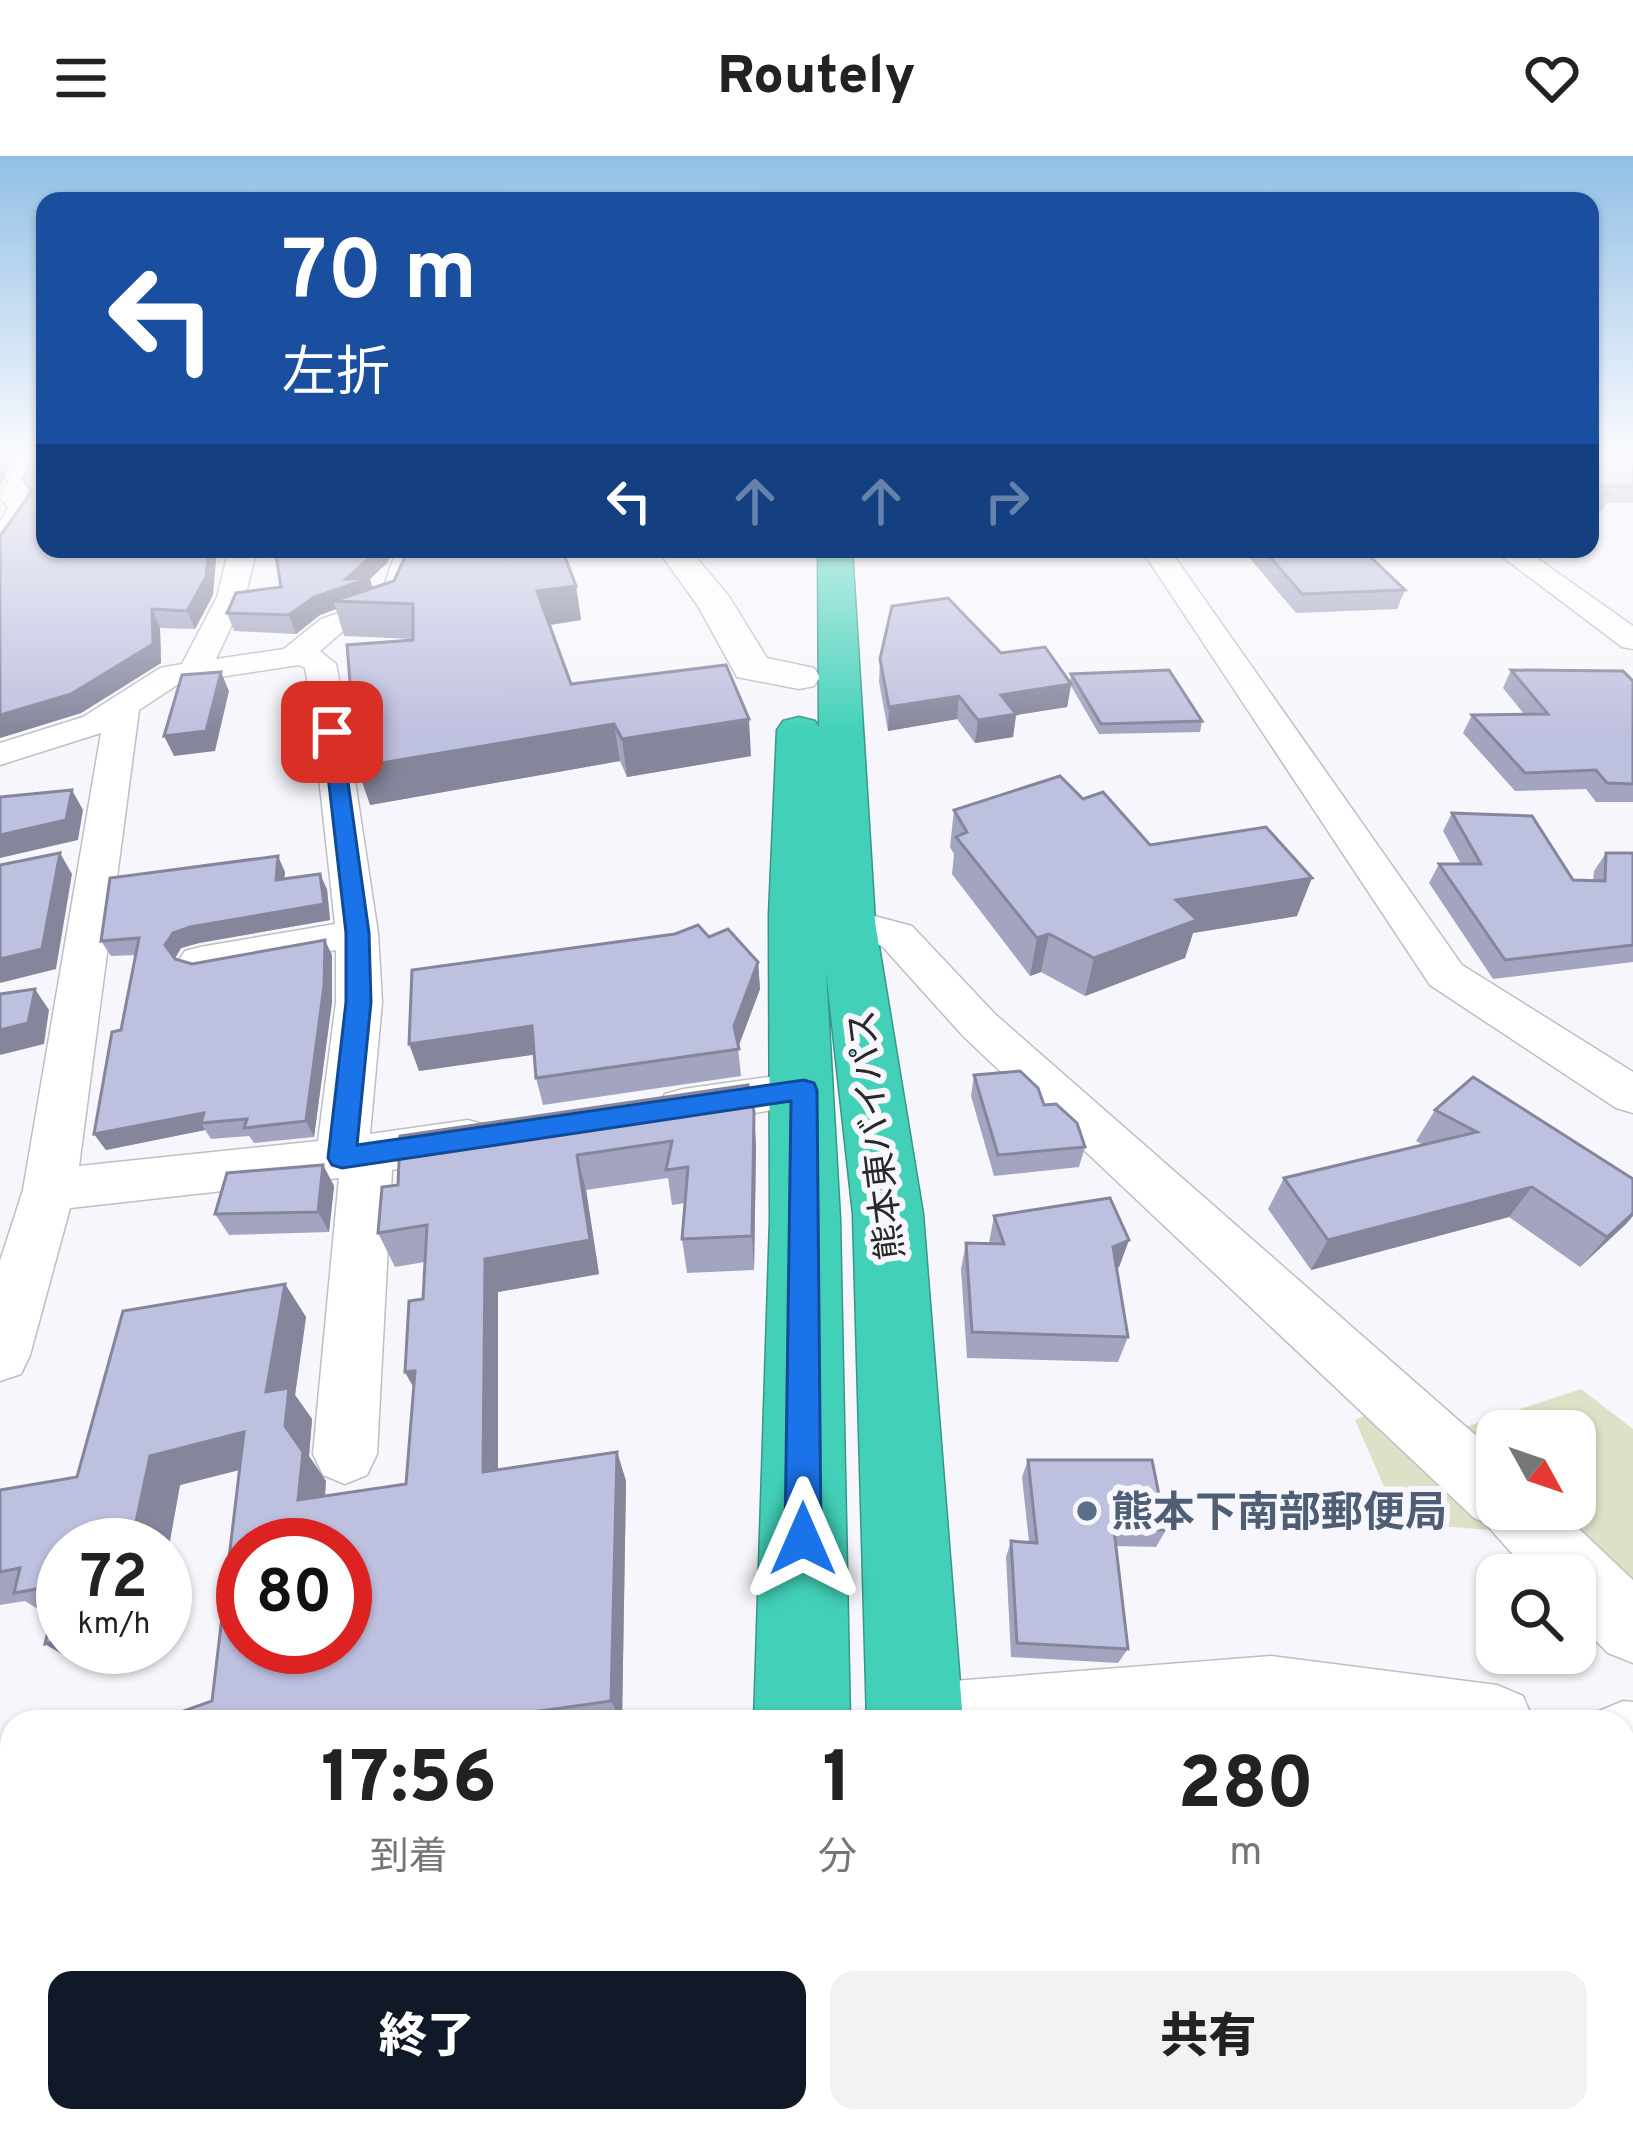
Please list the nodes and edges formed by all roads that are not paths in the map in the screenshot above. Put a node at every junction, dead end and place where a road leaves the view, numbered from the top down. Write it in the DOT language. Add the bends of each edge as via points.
graph roads {
  1 [pos="241,558"];
  2 [pos="408,558"];
  3 [pos="678,558"];
  4 [pos="802,558"];
  5 [pos="836,558"];
  6 [pos="1160,558"];
  7 [pos="1519,558"];
  8 [pos="1633,640"];
  9 [pos="800,642"];
  10 [pos="301,653"];
  11 [pos="196,668"];
  12 [pos="122,710"];
  13 [pos="0,754"];
  14 [pos="848,922"];
  15 [pos="357,933"];
  16 [pos="200,961"];
  17 [pos="804,1090"];
  18 [pos="1633,1094"];
  19 [pos="650,1112"];
  20 [pos="518,1131"];
  21 [pos="355,1157"];
  22 [pos="49,1190"];
  23 [pos="0,1354"];
  24 [pos="344,1454"];
  25 [pos="1476,1477"];
  26 [pos="1534,1530"];
  27 [pos="1633,1628"];
  28 [pos="802,1710"];
  29 [pos="914,1710"];
  30 [pos="1062,1710"];
  31 [pos="1403,1710"];
  1 -- 11 [label="street"];
  2 -- 10 [label="street" via="392,605 332,625"];
  3 -- 9 [label="street" via="752,668"];
  4 -- 9 [label="highway, 熊本東バイパス"];
  5 -- 14 [label="highway, 熊本東バイパス"];
  6 -- 18 [label="street" via="1446,975"];
  7 -- 8 [label="street"];
  9 -- 17 [label="highway, 熊本東バイパス" via="796,915"];
  10 -- 11 [label="street"];
  10 -- 15 [label="street" via="320,664"];
  11 -- 12 [label="street" via="170,675"];
  12 -- 13 [label="street"];
  12 -- 22 [label="street" via="80,856 60,987"];
  14 -- 25 [label="street" via="897,936 997,1041"];
  14 -- 29 [label="highway, 熊本東バイパス" via="889,1214"];
  15 -- 16 [label="street"];
  15 -- 21 [label="street"];
  17 -- 19 [label="street"];
  17 -- 28 [label="highway, 熊本東バイパス"];
  20 -- 21 [label="street"];
  21 -- 22 [label="street"];
  21 -- 24 [label="street"];
  22 -- 23 [label="street"];
  26 -- 27 [label="street"];
  30 -- 31 [label="street" via="1271,1693"];
}
